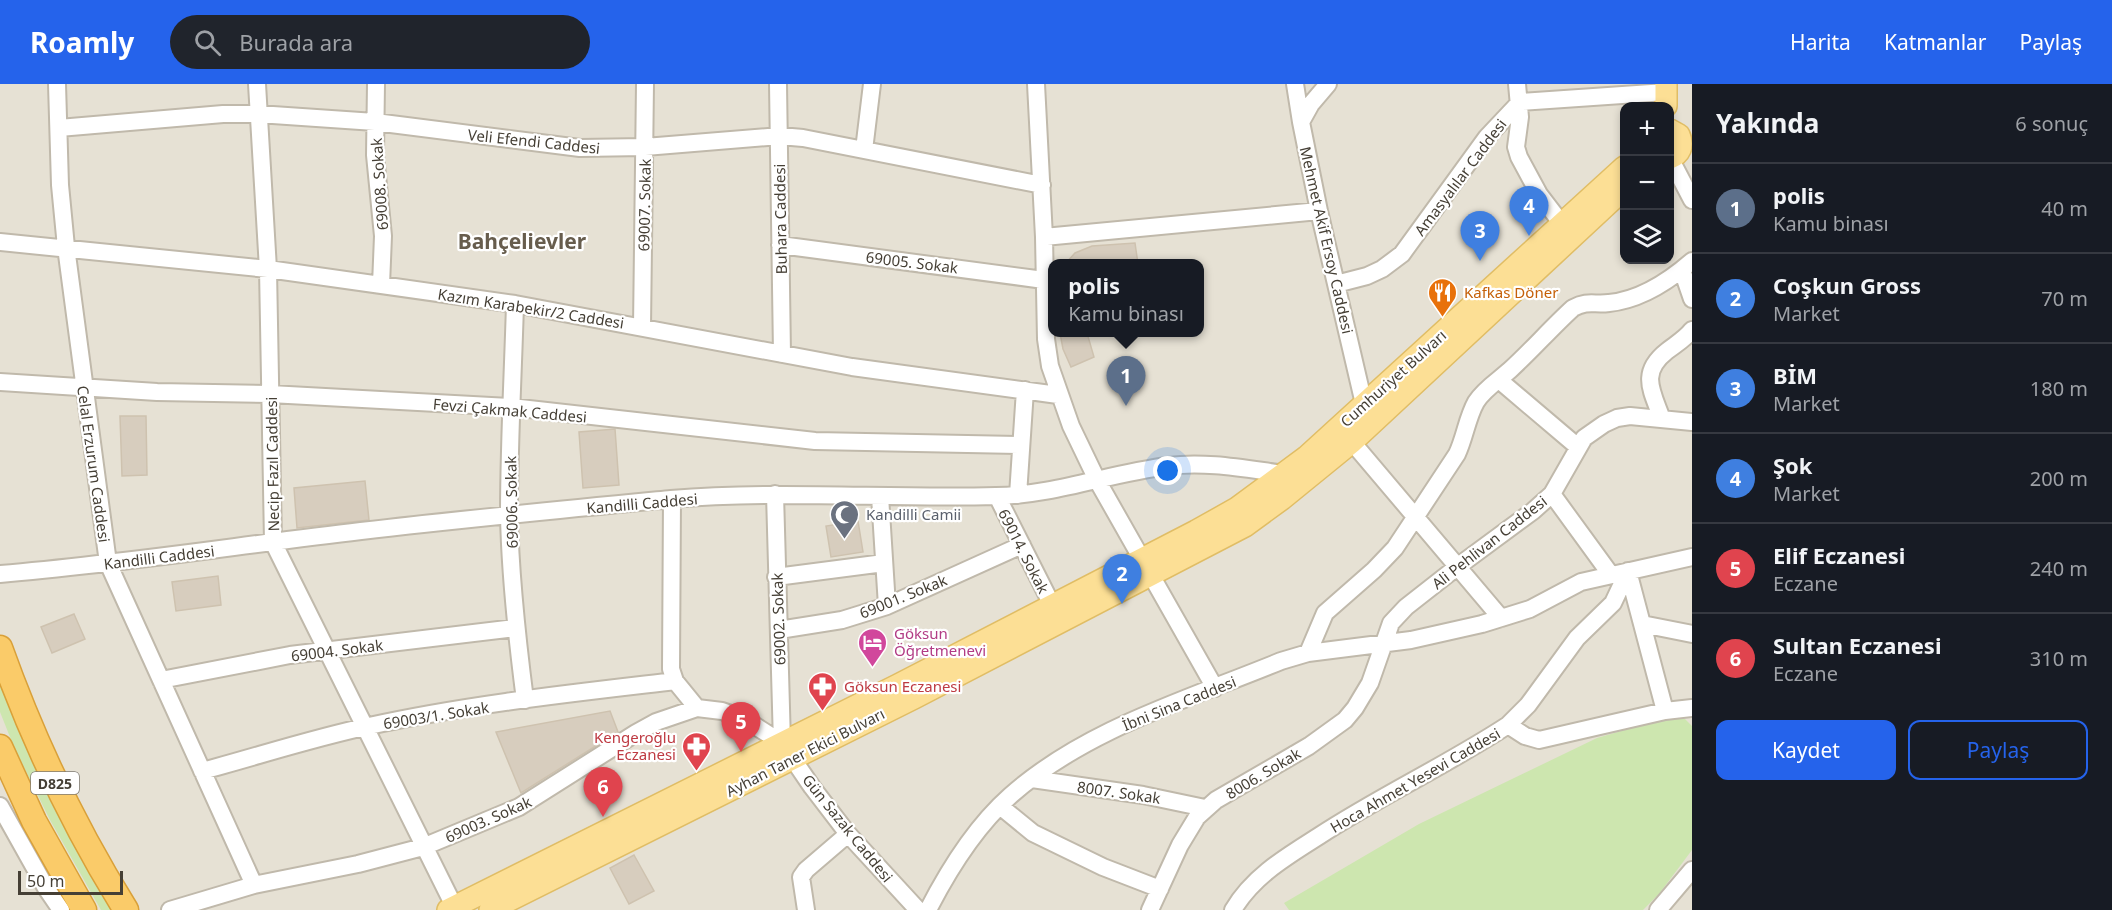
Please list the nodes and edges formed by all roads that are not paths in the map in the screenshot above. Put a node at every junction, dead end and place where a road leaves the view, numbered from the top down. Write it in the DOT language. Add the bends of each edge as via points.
graph roads {
  1 [pos="57,84"];
  2 [pos="257,84"];
  3 [pos="376,84"];
  4 [pos="645,84"];
  5 [pos="778,84"];
  6 [pos="872,84"];
  7 [pos="1036,84"];
  8 [pos="1295,84"];
  9 [pos="1328,84"];
  10 [pos="1517,84"];
  11 [pos="1666,94"];
  12 [pos="1520,102"];
  13 [pos="258,114"];
  14 [pos="375,122"];
  15 [pos="1301,122"];
  16 [pos="59,128"];
  17 [pos="1681,134"];
  18 [pos="780,136"];
  19 [pos="645,147"];
  20 [pos="864,150"];
  21 [pos="1673,156"];
  22 [pos="1674,166"];
  23 [pos="1620,171"];
  24 [pos="1042,185"];
  25 [pos="1620,193"];
  26 [pos="1692,200"];
  27 [pos="1319,211"];
  28 [pos="1562,224"];
  29 [pos="1044,237"];
  30 [pos="0,242"];
  31 [pos="780,245"];
  32 [pos="66,247"];
  33 [pos="1687,266"];
  34 [pos="268,268"];
  35 [pos="1044,280"];
  36 [pos="1336,284"];
  37 [pos="381,285"];
  38 [pos="1692,299"];
  39 [pos="515,304"];
  40 [pos="642,327"];
  41 [pos="1692,330"];
  42 [pos="782,354"];
  43 [pos="1499,380"];
  44 [pos="0,382"];
  45 [pos="83,387"];
  46 [pos="1025,390"];
  47 [pos="270,394"];
  48 [pos="1058,395"];
  49 [pos="1364,404"];
  50 [pos="511,408"];
  51 [pos="1662,419"];
  52 [pos="1692,422"];
  53 [pos="1352,442"];
  54 [pos="1020,445"];
  55 [pos="1578,447"];
  56 [pos="1285,474"];
  57 [pos="1097,480"];
  58 [pos="775,494"];
  59 [pos="1552,494"];
  60 [pos="1018,495"];
  61 [pos="880,496"];
  62 [pos="997,496"];
  63 [pos="672,499"];
  64 [pos="509,516"];
  65 [pos="1416,517"];
  66 [pos="273,543"];
  67 [pos="1022,544"];
  68 [pos="1692,557"];
  69 [pos="108,563"];
  70 [pos="884,563"];
  71 [pos="1457,567"];
  72 [pos="1146,568"];
  73 [pos="1628,571"];
  74 [pos="0,574"];
  75 [pos="1611,575"];
  76 [pos="776,577"];
  77 [pos="1052,605"];
  78 [pos="887,606"];
  79 [pos="1501,618"];
  80 [pos="1642,624"];
  81 [pos="515,628"];
  82 [pos="779,630"];
  83 [pos="1692,634"];
  84 [pos="1383,644"];
  85 [pos="0,648"];
  86 [pos="327,651"];
  87 [pos="1308,653"];
  88 [pos="161,680"];
  89 [pos="675,681"];
  90 [pos="1215,688"];
  91 [pos="525,700"];
  92 [pos="698,708"];
  93 [pos="1692,708"];
  94 [pos="1665,711"];
  95 [pos="1508,725"];
  96 [pos="366,727"];
  97 [pos="0,747"];
  98 [pos="787,751"];
  99 [pos="202,771"];
  100 [pos="1032,779"];
  101 [pos="0,806"];
  102 [pos="1000,806"];
  103 [pos="1205,808"];
  104 [pos="848,834"];
  105 [pos="423,847"];
  106 [pos="1692,870"];
  107 [pos="254,885"];
  108 [pos="1160,889"];
  109 [pos="453,909"];
  110 [pos="61,910"];
  111 [pos="84,910"];
  112 [pos="126,910"];
  113 [pos="170,910"];
  114 [pos="490,910"];
  115 [pos="806,910"];
  116 [pos="918,910"];
  117 [pos="928,910"];
  118 [pos="1150,910"];
  119 [pos="1233,910"];
  120 [pos="1658,910"];
  1 -- 16 [label="street, Celal Erzurum Caddesi"];
  2 -- 13 [label="street, Necip Fazıl Caddesi"];
  3 -- 14 [label="street, 69008. Sokak"];
  4 -- 19 [label="street, 69007. Sokak"];
  5 -- 18 [label="street, Buhara Caddesi"];
  6 -- 20 [label="street"];
  7 -- 24 [label="street"];
  8 -- 15 [label="street, Mehmet Akif Ersoy Caddesi"];
  9 -- 15 [label="street"];
  10 -- 12 [label="street"];
  11 -- 12 [label="street"];
  12 -- 28 [label="street" via="1516,147 1519,158"];
  12 -- 36 [label="street, Amasyalılar Caddesi" via="1487,136 1402,254 1367,276"];
  13 -- 14 [label="street, Veli Efendi Caddesi"];
  13 -- 16 [label="street, Veli Efendi Caddesi"];
  13 -- 34 [label="street, Necip Fazıl Caddesi"];
  14 -- 19 [label="street, Veli Efendi Caddesi" via="580,148"];
  14 -- 37 [label="street, 69008. Sokak" via="383,236"];
  15 -- 27 [label="street, Mehmet Akif Ersoy Caddesi"];
  16 -- 32 [label="street, Celal Erzurum Caddesi"];
  17 -- 21 [label="main road" via="1681,149"];
  18 -- 19 [label="street, Veli Efendi Caddesi"];
  18 -- 20 [label="street, Veli Efendi Caddesi"];
  18 -- 31 [label="street, Buhara Caddesi"];
  19 -- 40 [label="street, 69007. Sokak"];
  20 -- 24 [label="street, Veli Efendi Caddesi"];
  22 -- 26 [label="street"];
  23 -- 28 [label="main road, Cumhuriyet Bulvarı"];
  24 -- 29 [label="street"];
  25 -- 53 [label="main road, Cumhuriyet Bulvarı"];
  27 -- 29 [label="street"];
  27 -- 36 [label="street, Mehmet Akif Ersoy Caddesi"];
  28 -- 49 [label="main road, Cumhuriyet Bulvarı"];
  29 -- 35 [label="street"];
  30 -- 32 [label="street, Kazım Karabekir/2 Caddesi"];
  31 -- 35 [label="street, 69005. Sokak"];
  31 -- 42 [label="street, Buhara Caddesi"];
  32 -- 34 [label="street, Kazım Karabekir/2 Caddesi"];
  32 -- 45 [label="street, Celal Erzurum Caddesi"];
  33 -- 38 [label="street"];
  33 -- 43 [label="street" via="1636,296 1609,303 1583,303 1573,308"];
  34 -- 37 [label="street, Kazım Karabekir/2 Caddesi"];
  34 -- 47 [label="street, Necip Fazıl Caddesi"];
  35 -- 48 [label="street" via="1046,339"];
  36 -- 49 [label="street, Mehmet Akif Ersoy Caddesi"];
  37 -- 39 [label="street, Kazım Karabekir/2 Caddesi"];
  39 -- 40 [label="street, Kazım Karabekir/2 Caddesi"];
  39 -- 50 [label="street, 69006. Sokak"];
  40 -- 42 [label="street, Kazım Karabekir/2 Caddesi"];
  41 -- 51 [label="street" via="1651,370 1651,388"];
  42 -- 46 [label="street, Kazım Karabekir/2 Caddesi"];
  43 -- 55 [label="street"];
  43 -- 65 [label="street" via="1477,400 1457,454"];
  44 -- 45 [label="street, Fevzi Çakmak Caddesi"];
  45 -- 47 [label="street, Fevzi Çakmak Caddesi"];
  45 -- 69 [label="street, Celal Erzurum Caddesi"];
  46 -- 48 [label="street, Kazım Karabekir/2 Caddesi"];
  46 -- 54 [label="street"];
  47 -- 50 [label="street, Fevzi Çakmak Caddesi"];
  47 -- 66 [label="street, Necip Fazıl Caddesi"];
  48 -- 57 [label="street"];
  49 -- 56 [label="main road, Cumhuriyet Bulvarı"];
  50 -- 54 [label="street, Fevzi Çakmak Caddesi" via="815,441"];
  50 -- 64 [label="street, 69006. Sokak"];
  51 -- 52 [label="street, Ali Pehlivan Caddesi"];
  51 -- 55 [label="street, Ali Pehlivan Caddesi" via="1617,418 1593,430"];
  53 -- 65 [label="street"];
  53 -- 72 [label="main road, Cumhuriyet Bulvarı" via="1245,526"];
  54 -- 60 [label="street"];
  55 -- 59 [label="street, Ali Pehlivan Caddesi"];
  56 -- 57 [label="street, Kandilli Caddesi" via="1195,464"];
  56 -- 72 [label="main road, Cumhuriyet Bulvarı"];
  57 -- 60 [label="street, Kandilli Caddesi" via="1050,492"];
  57 -- 72 [label="street"];
  58 -- 61 [label="street, Kandilli Caddesi"];
  58 -- 63 [label="street, Kandilli Caddesi"];
  58 -- 76 [label="street, 69002. Sokak"];
  59 -- 71 [label="street, Ali Pehlivan Caddesi"];
  59 -- 75 [label="street"];
  60 -- 62 [label="street, Kandilli Caddesi"];
  61 -- 62 [label="street, Kandilli Caddesi"];
  61 -- 70 [label="street"];
  62 -- 67 [label="street, 69014. Sokak"];
  63 -- 64 [label="street, Kandilli Caddesi"];
  63 -- 89 [label="street" via="671,669"];
  64 -- 66 [label="street, Kandilli Caddesi"];
  64 -- 81 [label="street, 69006. Sokak"];
  65 -- 71 [label="street"];
  65 -- 87 [label="street" via="1383,562 1325,613"];
  66 -- 69 [label="street, Kandilli Caddesi"];
  66 -- 86 [label="street, Necip Fazıl Caddesi"];
  67 -- 77 [label="street, 69014. Sokak"];
  67 -- 78 [label="street, 69001. Sokak"];
  68 -- 73 [label="street, İbni Sina Caddesi"];
  69 -- 74 [label="street, Kandilli Caddesi"];
  69 -- 88 [label="street, Celal Erzurum Caddesi"];
  70 -- 76 [label="street"];
  70 -- 78 [label="street"];
  71 -- 79 [label="street"];
  71 -- 84 [label="street, Ali Pehlivan Caddesi" via="1390,623"];
  72 -- 77 [label="main road, Ayhan Taner Ekici Bulvarı"];
  72 -- 90 [label="street"];
  72 -- 98 [label="main road, Ayhan Taner Ekici Bulvarı"];
  73 -- 75 [label="street, İbni Sina Caddesi"];
  73 -- 80 [label="street"];
  73 -- 95 [label="street, Hoca Ahmet Yesevi Caddesi" via="1613,603 1577,638 1528,705"];
  75 -- 79 [label="street, İbni Sina Caddesi" via="1581,582 1530,609"];
  76 -- 82 [label="street, 69002. Sokak"];
  77 -- 98 [label="main road, Ayhan Taner Ekici Bulvarı"];
  78 -- 82 [label="street, 69001. Sokak" via="842,620"];
  79 -- 84 [label="street, İbni Sina Caddesi" via="1457,631"];
  80 -- 83 [label="street"];
  80 -- 94 [label="street"];
  81 -- 86 [label="street, 69004. Sokak"];
  81 -- 91 [label="street, 69006. Sokak"];
  82 -- 98 [label="street, 69002. Sokak"];
  84 -- 87 [label="street, İbni Sina Caddesi"];
  84 -- 103 [label="street, 8006. Sokak" via="1370,683 1345,720 1310,746"];
  85 -- 112 [label="highway, D825" via="67,808"];
  86 -- 88 [label="street, 69004. Sokak"];
  86 -- 96 [label="street, Necip Fazıl Caddesi"];
  87 -- 90 [label="street, İbni Sina Caddesi"];
  88 -- 99 [label="street, Celal Erzurum Caddesi"];
  89 -- 91 [label="street, 69003/1. Sokak"];
  89 -- 92 [label="street"];
  90 -- 100 [label="street, İbni Sina Caddesi" via="1079,746"];
  91 -- 96 [label="street, 69003/1. Sokak"];
  92 -- 98 [label="street, 69003. Sokak" via="745,719"];
  92 -- 105 [label="street, 69003. Sokak" via="636,733 519,807"];
  93 -- 94 [label="street"];
  94 -- 95 [label="street" via="1539,740"];
  95 -- 119 [label="street, Hoca Ahmet Yesevi Caddesi" via="1362,809 1272,867 1247,890"];
  96 -- 99 [label="street, 69003/1. Sokak"];
  96 -- 105 [label="street, Necip Fazıl Caddesi"];
  97 -- 111 [label="highway, D825" via="34,821"];
  98 -- 104 [label="street, Gün Sazak Caddesi"];
  98 -- 109 [label="main road, Ayhan Taner Ekici Bulvarı"];
  98 -- 114 [label="main road, Ayhan Taner Ekici Bulvarı"];
  99 -- 107 [label="street, Celal Erzurum Caddesi"];
  100 -- 102 [label="street, İbni Sina Caddesi"];
  100 -- 103 [label="street, 8007. Sokak"];
  101 -- 110 [label="street"];
  102 -- 108 [label="street" via="1033,833"];
  102 -- 117 [label="street, İbni Sina Caddesi" via="945,876"];
  103 -- 108 [label="street, 8006. Sokak" via="1188,831"];
  104 -- 115 [label="street" via="801,877"];
  104 -- 116 [label="street, Gün Sazak Caddesi"];
  105 -- 107 [label="street, 69003. Sokak"];
  105 -- 109 [label="street, Necip Fazıl Caddesi"];
  106 -- 120 [label="street"];
  107 -- 113 [label="street, 69003. Sokak"];
  108 -- 118 [label="street, 8006. Sokak"];
}
